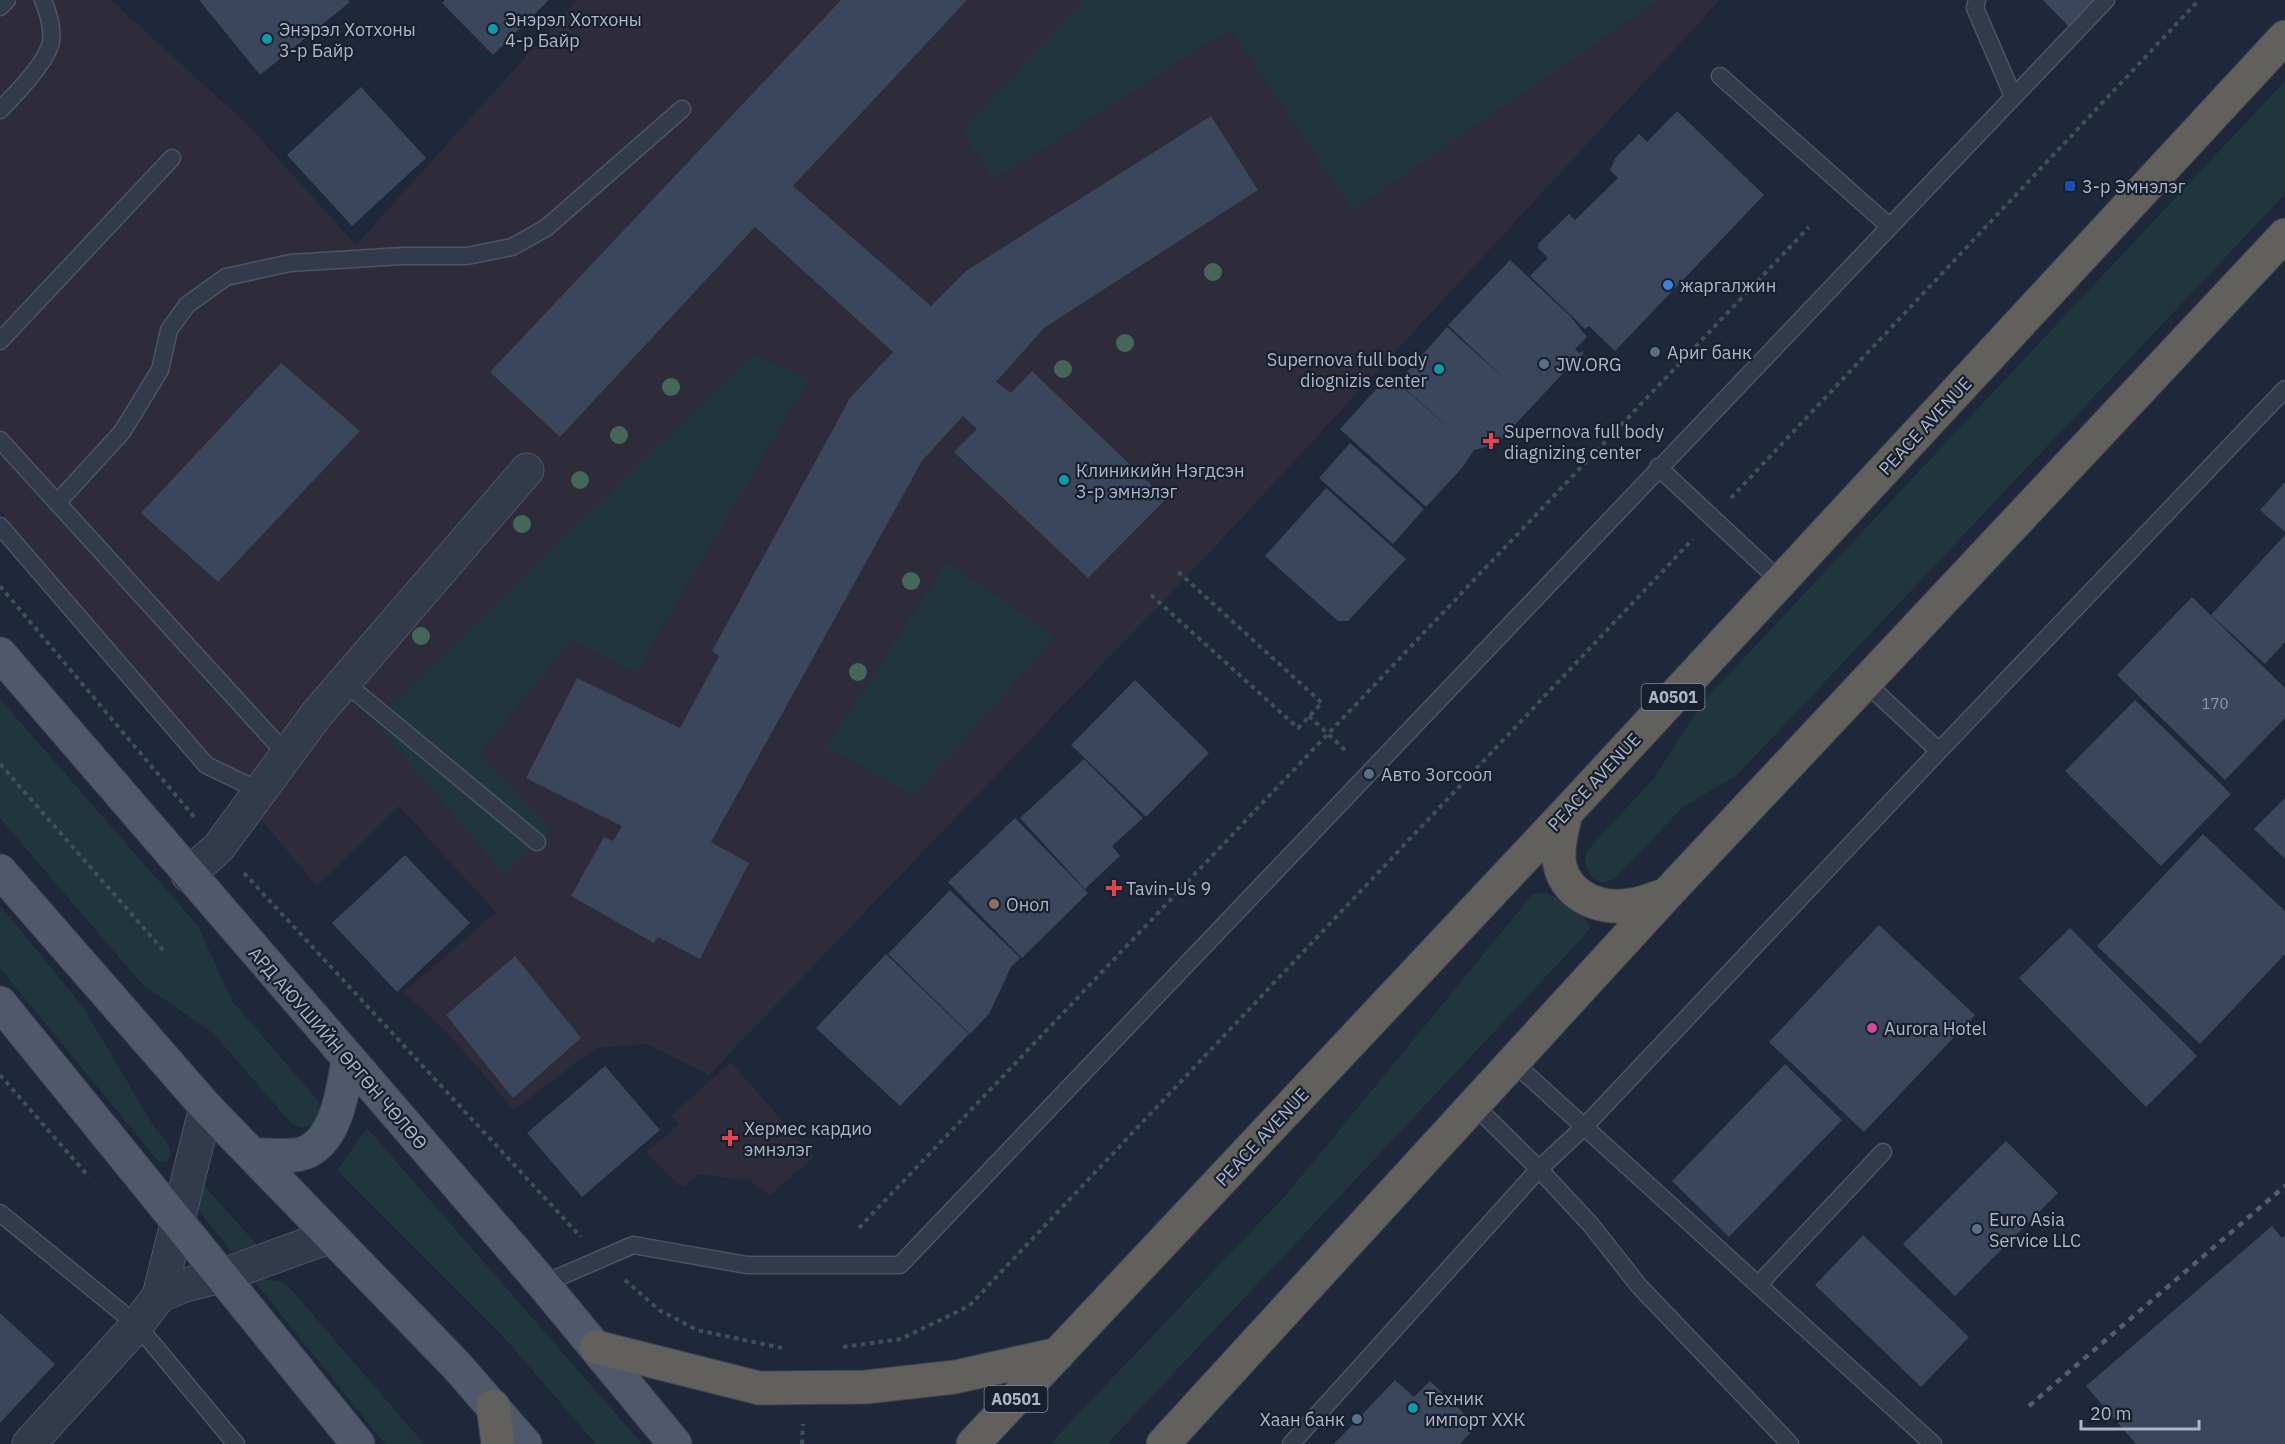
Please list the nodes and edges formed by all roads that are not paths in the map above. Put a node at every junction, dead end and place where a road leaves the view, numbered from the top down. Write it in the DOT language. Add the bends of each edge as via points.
graph roads {
  1 [pos="7,0"];
  2 [pos="43,0"];
  3 [pos="1977,0"];
  4 [pos="2106,0"];
  5 [pos="0,7"];
  6 [pos="2285,37"];
  7 [pos="1720,76"];
  8 [pos="2013,96"];
  9 [pos="682,109"];
  10 [pos="0,110"];
  11 [pos="172,158"];
  12 [pos="1888,226"];
  13 [pos="2285,235"];
  14 [pos="0,341"];
  15 [pos="2285,389"];
  16 [pos="0,440"];
  17 [pos="1658,467"];
  18 [pos="527,470"];
  19 [pos="57,503"];
  20 [pos="0,526"];
  21 [pos="1780,581"];
  22 [pos="0,654"];
  23 [pos="344,682"];
  24 [pos="1866,682"];
  25 [pos="1939,751"];
  26 [pos="286,754"];
  27 [pos="260,791"];
  28 [pos="1566,813"];
  29 [pos="537,842"];
  30 [pos="0,871"];
  31 [pos="188,875"];
  32 [pos="1666,895"];
  33 [pos="0,1003"];
  34 [pos="348,1060"];
  35 [pos="1513,1062"];
  36 [pos="1474,1105"];
  37 [pos="206,1107"];
  38 [pos="1584,1127"];
  39 [pos="1882,1152"];
  40 [pos="253,1155"];
  41 [pos="1539,1169"];
  42 [pos="0,1213"];
  43 [pos="177,1221"];
  44 [pos="331,1236"];
  45 [pos="221,1276"];
  46 [pos="543,1284"];
  47 [pos="1758,1285"];
  48 [pos="159,1296"];
  49 [pos="137,1325"];
  50 [pos="596,1347"];
  51 [pos="1058,1354"];
  52 [pos="493,1406"];
  53 [pos="29,1444"];
  54 [pos="236,1444"];
  55 [pos="358,1444"];
  56 [pos="498,1444"];
  57 [pos="525,1444"];
  58 [pos="675,1444"];
  59 [pos="973,1444"];
  60 [pos="1163,1444"];
  61 [pos="1291,1444"];
  62 [pos="1790,1444"];
  63 [pos="1933,1444"];
  1 -- 5 [label="lane"];
  2 -- 10 [label="lane" via="50,19 51,42 44,59"];
  3 -- 8 [label="lane" via="1975,8"];
  4 -- 8 [label="lane"];
  6 -- 21 [label="highway, PEACE AVENUE / A0501"];
  7 -- 12 [label="lane"];
  8 -- 12 [label="lane"];
  9 -- 19 [label="lane" via="546,228 512,247 468,256 290,263 226,277 187,305 169,330 160,370 122,432"];
  11 -- 14 [label="lane"];
  12 -- 17 [label="lane"];
  13 -- 24 [label="highway"];
  15 -- 25 [label="lane"];
  16 -- 19 [label="lane"];
  17 -- 21 [label="lane"];
  17 -- 46 [label="lane" via="900,1264 747,1265 633,1245"];
  18 -- 23 [label="street"];
  19 -- 26 [label="lane"];
  20 -- 27 [label="lane" via="206,765"];
  21 -- 28 [label="highway, PEACE AVENUE / A0501"];
  22 -- 31 [label="main road, АРД АЮУШИЙН ӨРГӨН ЧӨЛӨӨ"];
  23 -- 26 [label="street"];
  23 -- 29 [label="lane"];
  24 -- 25 [label="lane"];
  24 -- 32 [label="highway"];
  25 -- 38 [label="lane"];
  26 -- 27 [label="street"];
  27 -- 31 [label="street" via="219,847"];
  28 -- 32 [label="highway" via="1559,860 1566,882 1580,896 1613,907"];
  28 -- 51 [label="highway, PEACE AVENUE / A0501"];
  30 -- 37 [label="main road"];
  31 -- 34 [label="main road, АРД АЮУШИЙН ӨРГӨН ЧӨЛӨӨ"];
  32 -- 35 [label="highway"];
  33 -- 43 [label="main road"];
  34 -- 40 [label="main road" via="339,1111 320,1141 304,1153"];
  34 -- 46 [label="main road, АРД АЮУШИЙН ӨРГӨН ЧӨЛӨӨ"];
  35 -- 36 [label="highway"];
  35 -- 38 [label="lane"];
  36 -- 41 [label="lane"];
  36 -- 60 [label="highway"];
  37 -- 40 [label="main road"];
  37 -- 43 [label="street"];
  38 -- 41 [label="lane"];
  38 -- 47 [label="lane"];
  39 -- 47 [label="lane"];
  40 -- 44 [label="main road"];
  41 -- 61 [label="lane"];
  41 -- 62 [label="lane" via="1591,1225 1639,1286"];
  42 -- 49 [label="lane"];
  43 -- 45 [label="main road"];
  43 -- 48 [label="street"];
  44 -- 45 [label="street"];
  44 -- 52 [label="main road"];
  45 -- 48 [label="street"];
  45 -- 55 [label="main road"];
  46 -- 50 [label="main road, АРД АЮУШИЙН ӨРГӨН ЧӨЛӨӨ"];
  47 -- 63 [label="lane"];
  48 -- 49 [label="street"];
  49 -- 53 [label="street"];
  49 -- 54 [label="lane"];
  50 -- 51 [label="highway" via="759,1388 888,1384 955,1377"];
  50 -- 58 [label="main road, АРД АЮУШИЙН ӨРГӨН ЧӨЛӨӨ"];
  51 -- 59 [label="highway, PEACE AVENUE / A0501"];
  52 -- 56 [label="highway"];
  52 -- 57 [label="main road"];
}
